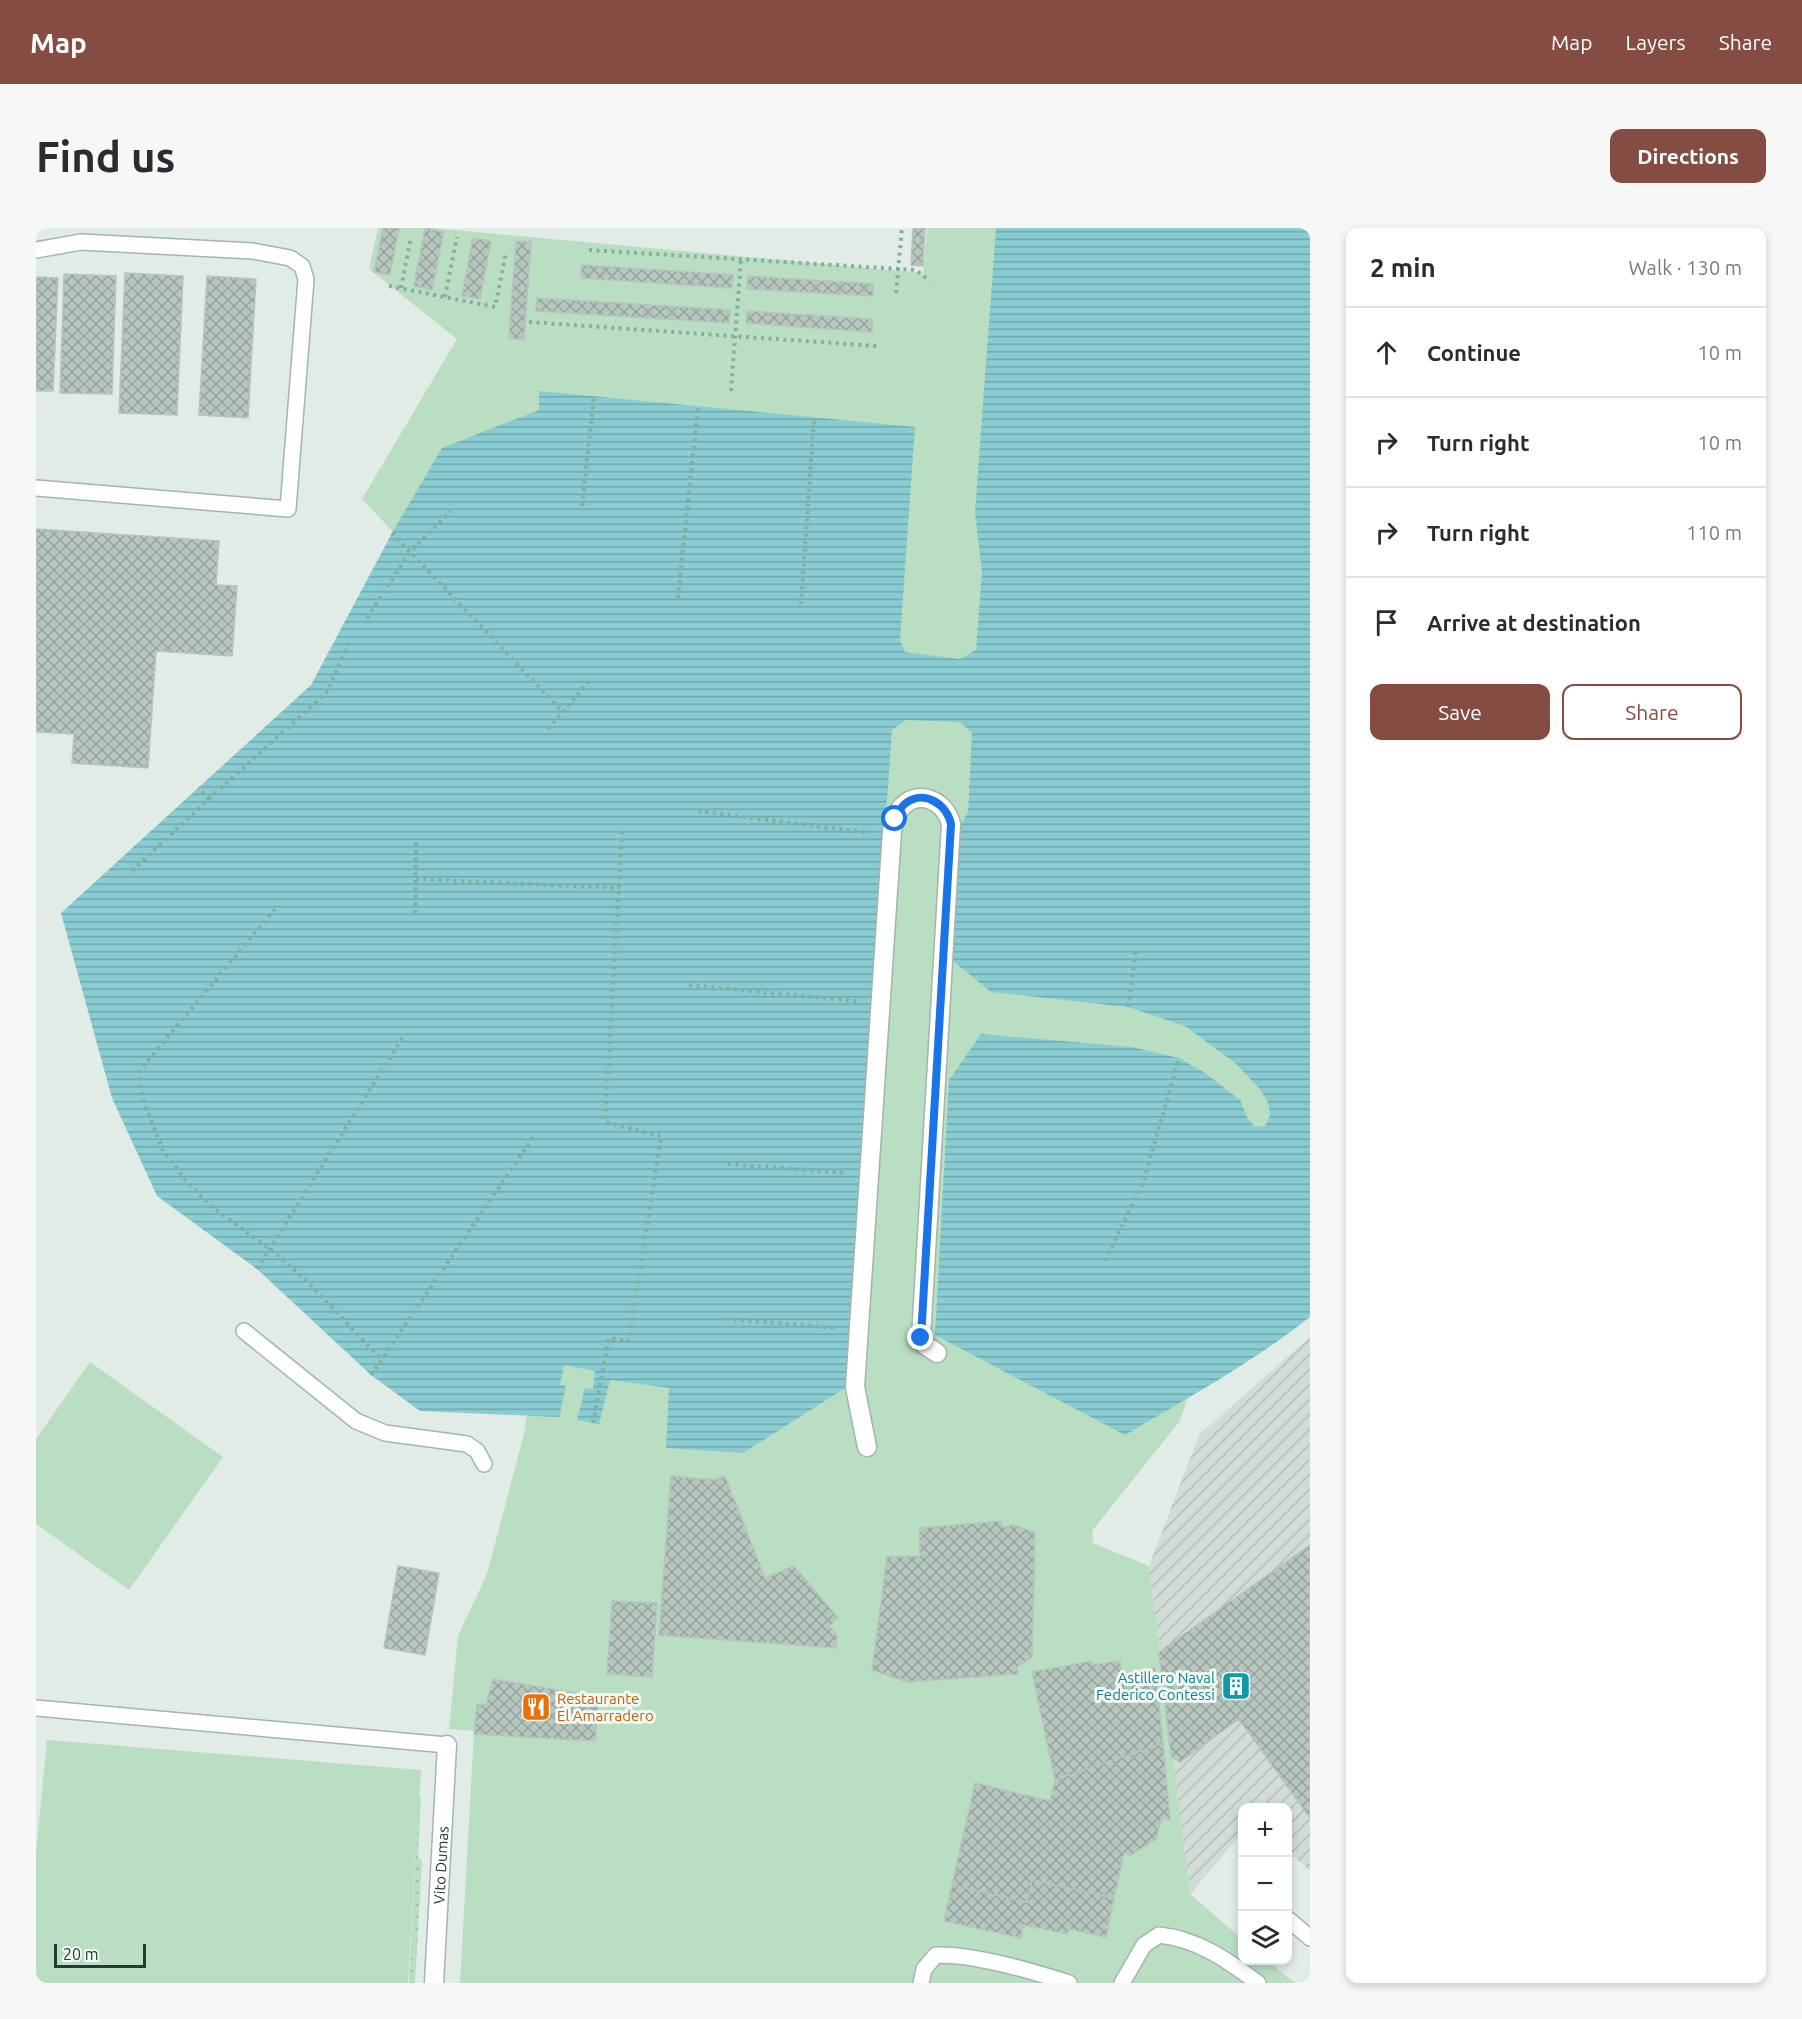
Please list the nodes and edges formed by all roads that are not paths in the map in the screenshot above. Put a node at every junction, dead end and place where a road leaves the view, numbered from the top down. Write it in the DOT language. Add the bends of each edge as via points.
graph roads {
  1 [pos="36,250"];
  2 [pos="36,488"];
  3 [pos="244,1331"];
  4 [pos="936,1353"];
  5 [pos="867,1447"];
  6 [pos="484,1464"];
  7 [pos="36,1708"];
  8 [pos="447,1745"];
  9 [pos="1292,1923"];
  10 [pos="1310,1938"];
  11 [pos="434,1983"];
  12 [pos="921,1983"];
  13 [pos="1069,1983"];
  14 [pos="1122,1983"];
  15 [pos="1258,1983"];
  1 -- 2 [label="lane" via="81,242 253,251 290,258 302,266 306,279 288,509"];
  3 -- 6 [label="lane" via="356,1421 386,1432 467,1444 477,1451"];
  4 -- 5 [label="street" via="921,1338 951,824 942,805 922,798 907,802 892,831 855,1387"];
  7 -- 8 [label="lane"];
  8 -- 11 [label="street, Vito Dumas"];
  9 -- 10 [label="lane"];
  12 -- 13 [label="lane" via="924,1969 936,1955 953,1955"];
  14 -- 15 [label="lane" via="1144,1945 1159,1935 1178,1937 1219,1955"];
}
